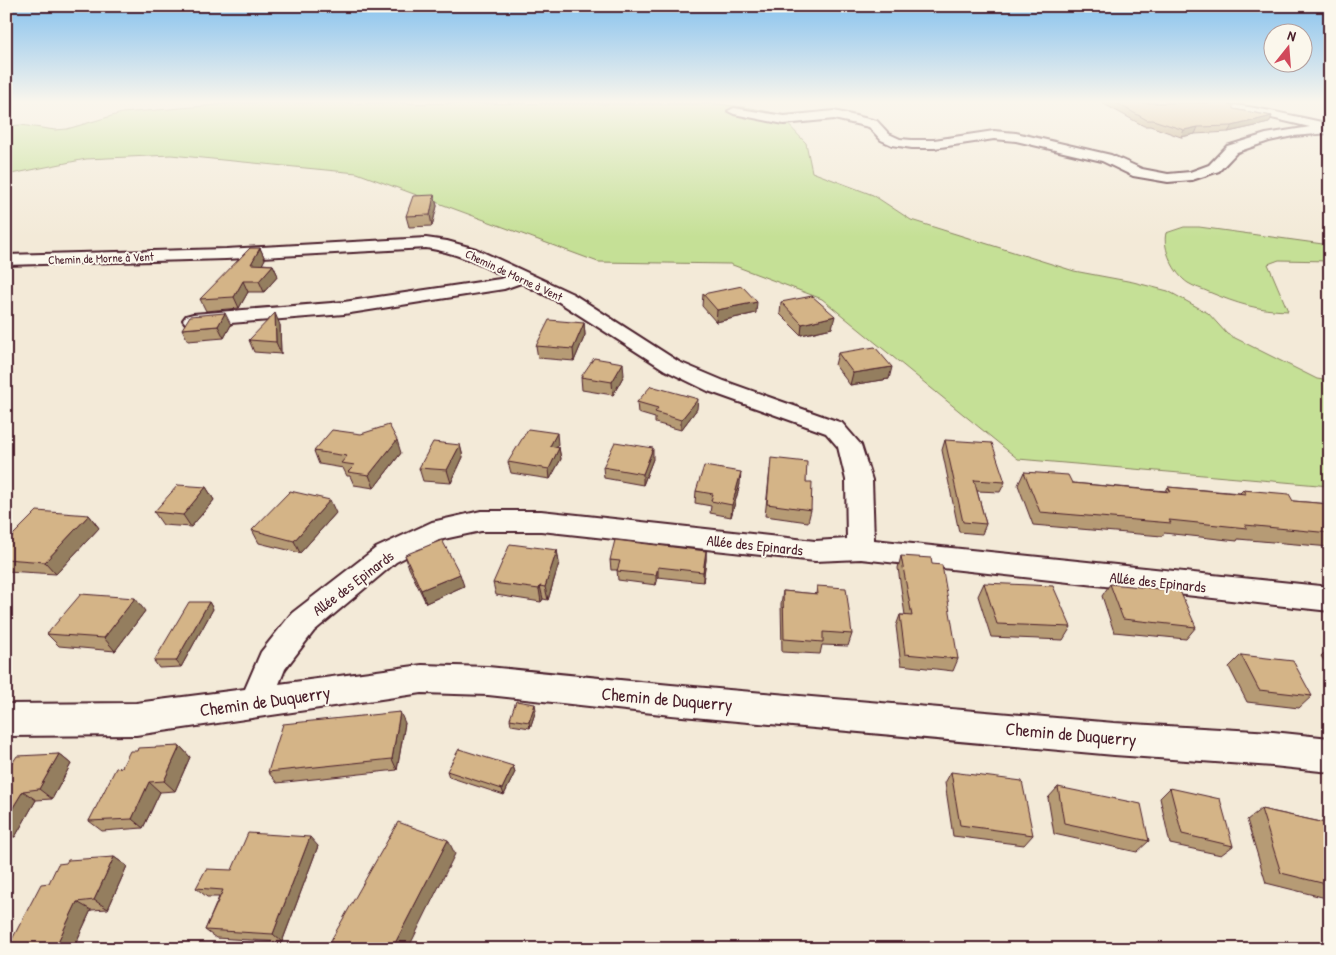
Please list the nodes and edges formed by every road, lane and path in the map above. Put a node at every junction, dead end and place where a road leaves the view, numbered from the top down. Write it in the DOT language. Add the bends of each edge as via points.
graph roads {
  1 [pos="1061,148"];
  2 [pos="1236,148"];
  3 [pos="6,260"];
  4 [pos="521,276"];
  5 [pos="193,320"];
  6 [pos="861,549"];
  7 [pos="1330,599"];
  8 [pos="256,702"];
  9 [pos="6,720"];
  10 [pos="1330,755"];
  1 -- 2 [label="street" via="1106,158 1138,174 1168,178 1192,176 1214,168"];
  3 -- 4 [label="street, Chemin de Morne à Vent" via="426,244 470,253"];
  4 -- 5 [label="street" via="504,284 344,308"];
  4 -- 6 [label="street, Chemin de Morne à Vent" via="566,298 672,366 716,386 834,428 849,445 859,480"];
  6 -- 7 [label="street, Allée des Epinards"];
  6 -- 8 [label="street, Allée des Epinards" via="815,551 541,521 480,521 432,532 386,555 303,622 272,662"];
  8 -- 9 [label="street, Chemin de Duquerry" via="136,719"];
  8 -- 10 [label="street, Chemin de Duquerry" via="422,679 488,681 1114,739"];
}
